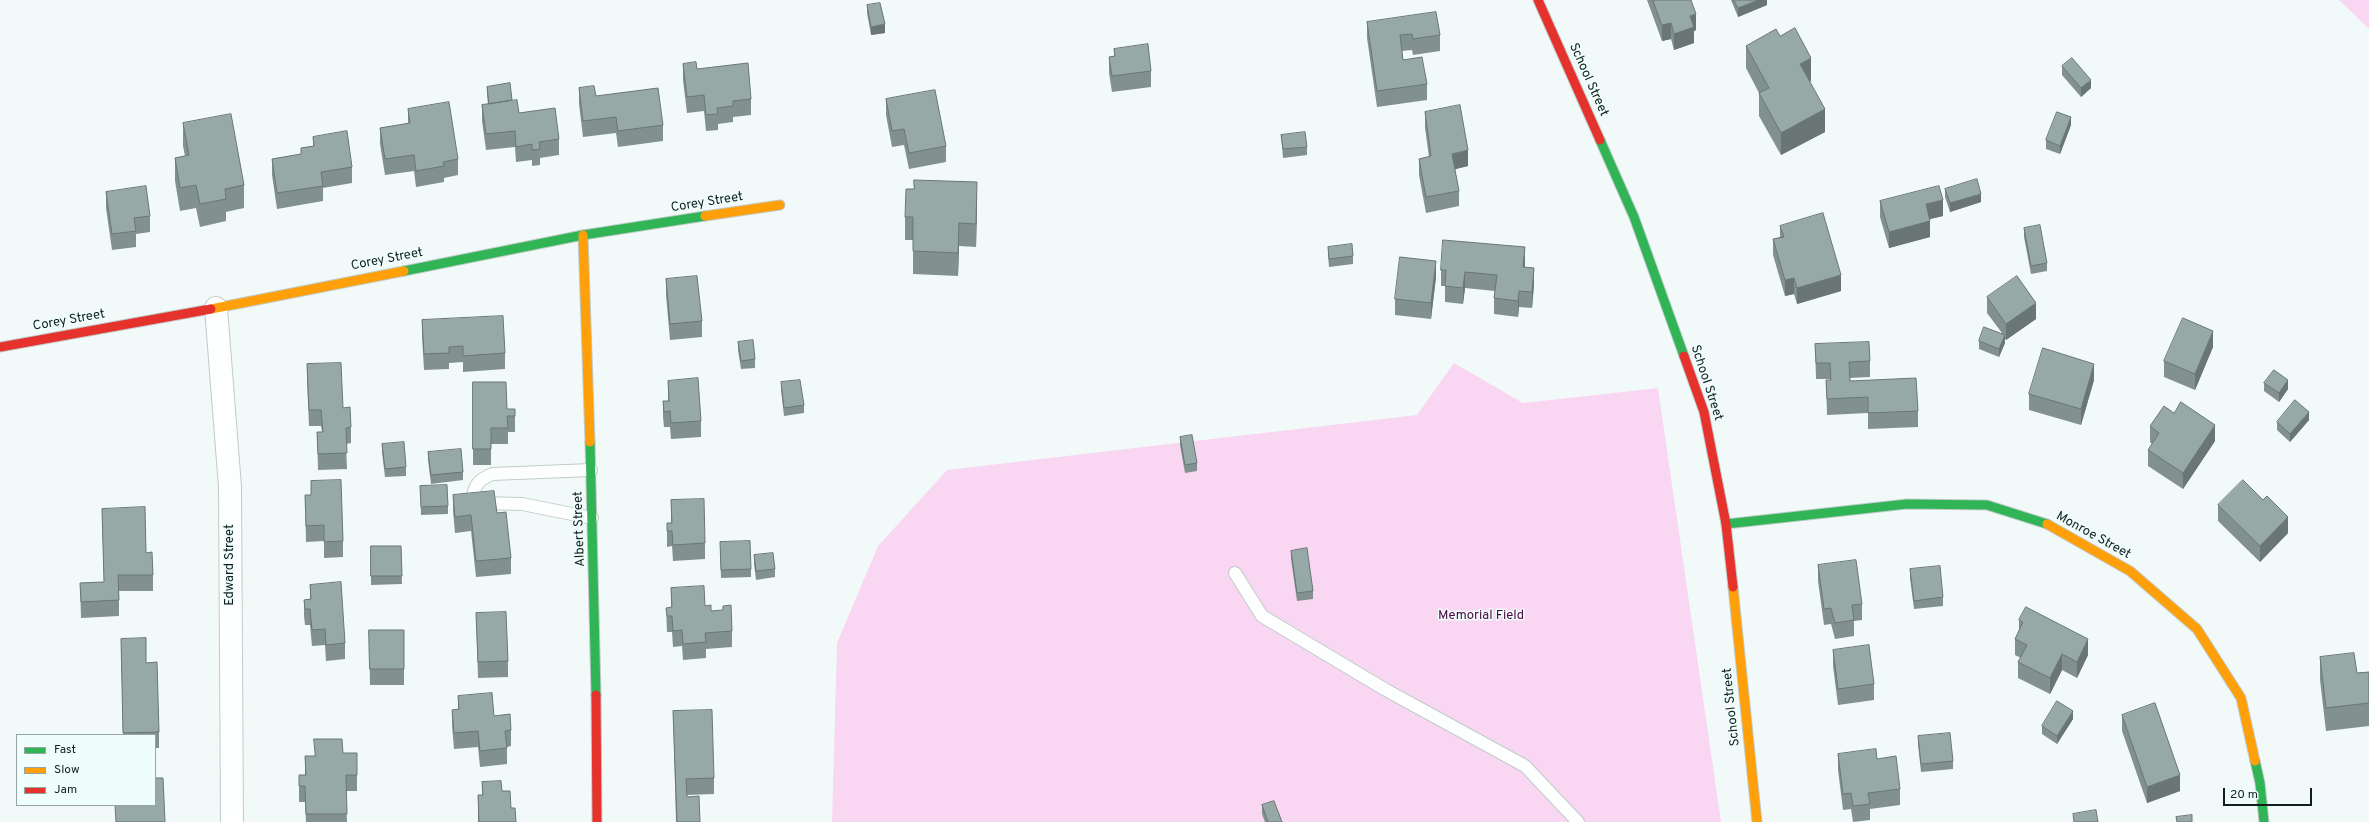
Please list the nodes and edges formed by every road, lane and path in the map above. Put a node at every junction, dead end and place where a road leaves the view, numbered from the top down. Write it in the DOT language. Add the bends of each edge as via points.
graph roads {
  1 [pos="1538,0"];
  2 [pos="780,205"];
  3 [pos="583,235"];
  4 [pos="216,308"];
  5 [pos="0,347"];
  6 [pos="590,470"];
  7 [pos="592,518"];
  8 [pos="1726,524"];
  9 [pos="1235,573"];
  10 [pos="232,822"];
  11 [pos="597,822"];
  12 [pos="1578,822"];
  13 [pos="1757,822"];
  14 [pos="2264,822"];
  1 -- 8 [label="street, School Street" via="1634,217 1704,412"];
  2 -- 3 [label="street, Corey Street"];
  3 -- 4 [label="street, Corey Street"];
  3 -- 6 [label="street, Albert Street"];
  4 -- 5 [label="street, Corey Street"];
  4 -- 10 [label="street, Edward Street" via="230,487"];
  6 -- 7 [label="street, Albert Street"];
  6 -- 7 [label="lane" via="492,474 481,479 474,488 473,496 480,503 522,504"];
  7 -- 11 [label="street, Albert Street" via="596,634"];
  8 -- 13 [label="street, School Street"];
  8 -- 14 [label="street, Monroe Street" via="1907,504 1987,505 2052,526 2130,572 2197,629 2241,698 2260,782"];
  9 -- 12 [label="lane" via="1262,616 1386,690 1525,766"];
}
